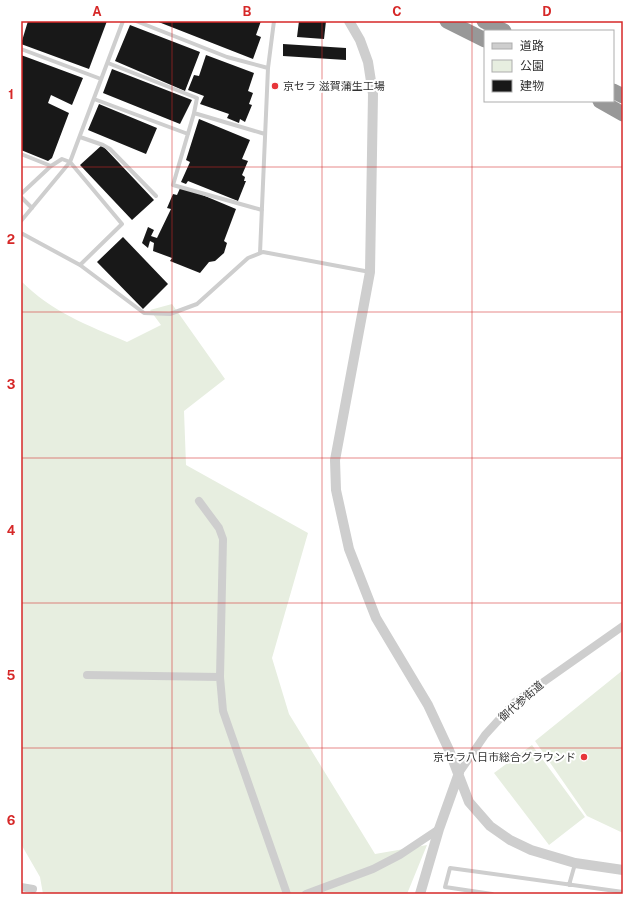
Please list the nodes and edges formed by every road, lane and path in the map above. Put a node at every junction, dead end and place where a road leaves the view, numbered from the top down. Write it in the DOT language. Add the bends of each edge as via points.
graph roads {
  1 [pos="123,21"];
  2 [pos="136,21"];
  3 [pos="274,21"];
  4 [pos="349,21"];
  5 [pos="447,21"];
  6 [pos="484,21"];
  7 [pos="502,30"];
  8 [pos="484,40"];
  9 [pos="21,49"];
  10 [pos="108,63"];
  11 [pos="268,68"];
  12 [pos="101,79"];
  13 [pos="614,92"];
  14 [pos="623,96"];
  15 [pos="94,99"];
  16 [pos="602,102"];
  17 [pos="194,113"];
  18 [pos="623,114"];
  19 [pos="188,134"];
  20 [pos="265,134"];
  21 [pos="80,138"];
  22 [pos="21,154"];
  23 [pos="70,162"];
  24 [pos="50,166"];
  25 [pos="21,196"];
  26 [pos="156,196"];
  27 [pos="32,208"];
  28 [pos="262,210"];
  29 [pos="21,221"];
  30 [pos="21,233"];
  31 [pos="260,253"];
  32 [pos="80,265"];
  33 [pos="370,272"];
  34 [pos="199,502"];
  35 [pos="623,626"];
  36 [pos="87,676"];
  37 [pos="220,677"];
  38 [pos="459,773"];
  39 [pos="439,829"];
  40 [pos="575,864"];
  41 [pos="623,870"];
  42 [pos="569,884"];
  43 [pos="21,887"];
  44 [pos="33,889"];
  45 [pos="623,892"];
  46 [pos="287,894"];
  47 [pos="306,894"];
  48 [pos="420,894"];
  49 [pos="492,894"];
  1 -- 10 [label="lane"];
  2 -- 11 [label="lane" via="228,57"];
  3 -- 11 [label="lane"];
  4 -- 33 [label="street" via="368,62 373,94"];
  5 -- 8 [label="highway"];
  6 -- 7 [label="highway"];
  9 -- 12 [label="lane"];
  10 -- 12 [label="lane"];
  10 -- 17 [label="lane" via="197,98"];
  11 -- 20 [label="lane"];
  12 -- 15 [label="lane"];
  13 -- 14 [label="highway"];
  15 -- 19 [label="lane"];
  15 -- 21 [label="lane"];
  16 -- 18 [label="highway"];
  17 -- 19 [label="lane"];
  17 -- 20 [label="lane"];
  19 -- 28 [label="lane" via="173,186"];
  20 -- 28 [label="lane"];
  21 -- 23 [label="lane"];
  21 -- 26 [label="lane" via="110,149"];
  22 -- 24 [label="lane"];
  23 -- 24 [label="lane" via="62,159"];
  23 -- 27 [label="lane"];
  23 -- 32 [label="lane" via="122,224"];
  24 -- 25 [label="lane"];
  25 -- 27 [label="lane"];
  27 -- 29 [label="lane"];
  28 -- 31 [label="lane"];
  30 -- 32 [label="lane"];
  31 -- 32 [label="lane" via="248,258 198,304 170,314 144,313"];
  31 -- 33 [label="lane"];
  33 -- 38 [label="street" via="335,460 336,490 349,549 376,618 428,705"];
  34 -- 37 [label="street" via="223,539"];
  35 -- 38 [label="street, 御代参街道" via="515,702 485,735"];
  36 -- 37 [label="street"];
  37 -- 46 [label="street" via="223,711"];
  38 -- 39 [label="street, 御代参街道"];
  38 -- 40 [label="street" via="469,802 490,826 531,850"];
  39 -- 47 [label="street" via="400,855 373,869"];
  39 -- 48 [label="street, 御代参街道"];
  40 -- 41 [label="street"];
  40 -- 42 [label="lane"];
  42 -- 45 [label="lane"];
  42 -- 49 [label="lane" via="450,868 445,888"];
  43 -- 44 [label="street"];
}
